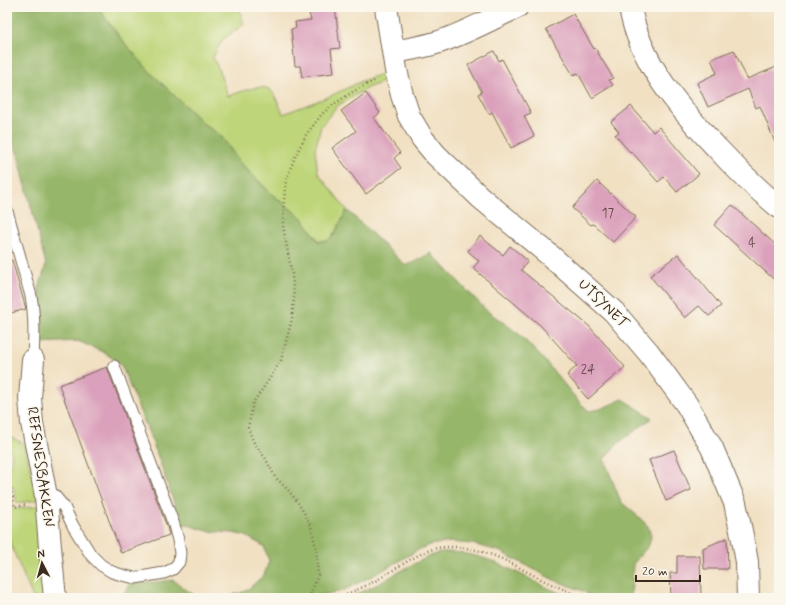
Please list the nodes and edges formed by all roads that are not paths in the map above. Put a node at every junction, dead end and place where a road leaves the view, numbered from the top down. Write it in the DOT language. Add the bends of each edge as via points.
graph roads {
  1 [pos="386,7"];
  2 [pos="517,7"];
  3 [pos="630,7"];
  4 [pos="395,61"];
  5 [pos="779,206"];
  6 [pos="7,211"];
  7 [pos="33,360"];
  8 [pos="114,366"];
  9 [pos="46,496"];
  10 [pos="57,596"];
  11 [pos="748,598"];
  1 -- 4 [label="street, UTSYNET"];
  2 -- 4 [label="street" via="438,42 416,48"];
  3 -- 5 [label="street" via="644,50 654,70 677,102 739,172"];
  4 -- 11 [label="street, UTSYNET" via="409,116 436,155 480,198 614,312 649,353 687,405 712,448 735,503 747,562"];
  6 -- 7 [label="lane" via="34,310"];
  7 -- 9 [label="street, REFSNESBAKKEN" via="30,398 32,423"];
  8 -- 9 [label="lane" via="174,525 180,553 179,562 173,569 164,573 135,578 112,572 91,555 64,507 54,496"];
  9 -- 10 [label="street, REFSNESBAKKEN"];
}
